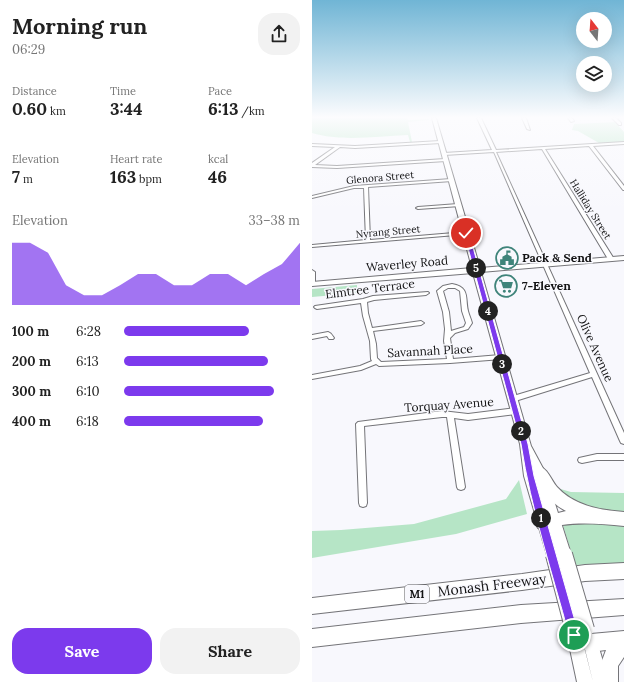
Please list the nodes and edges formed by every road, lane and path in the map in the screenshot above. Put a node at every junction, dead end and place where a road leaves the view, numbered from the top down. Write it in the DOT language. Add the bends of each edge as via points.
graph roads {
  1 [pos="334,150"];
  2 [pos="443,150"];
  3 [pos="513,150"];
  4 [pos="543,150"];
  5 [pos="594,150"];
  6 [pos="495,151"];
  7 [pos="445,157"];
  8 [pos="312,166"];
  9 [pos="451,180"];
  10 [pos="366,187"];
  11 [pos="624,188"];
  12 [pos="312,197"];
  13 [pos="458,205"];
  14 [pos="418,208"];
  15 [pos="466,233"];
  16 [pos="368,241"];
  17 [pos="312,246"];
  18 [pos="473,258"];
  19 [pos="624,258"];
  20 [pos="611,259"];
  21 [pos="545,264"];
  22 [pos="500,268"];
  23 [pos="477,270"];
  24 [pos="312,272"];
  25 [pos="451,273"];
  26 [pos="312,284"];
  27 [pos="481,285"];
  28 [pos="426,292"];
  29 [pos="364,301"];
  30 [pos="317,307"];
  31 [pos="421,322"];
  32 [pos="370,330"];
  33 [pos="312,337"];
  34 [pos="331,338"];
  35 [pos="448,338"];
  36 [pos="500,357"];
  37 [pos="450,361"];
  38 [pos="376,362"];
  39 [pos="594,374"];
  40 [pos="312,377"];
  41 [pos="512,398"];
  42 [pos="516,411"];
  43 [pos="450,415"];
  44 [pos="624,441"];
  45 [pos="524,444"];
  46 [pos="624,457"];
  47 [pos="582,460"];
  48 [pos="539,472"];
  49 [pos="461,487"];
  50 [pos="363,503"];
  51 [pos="607,517"];
  52 [pos="624,519"];
  53 [pos="549,521"];
  54 [pos="624,571"];
  55 [pos="312,606"];
  56 [pos="624,607"];
  57 [pos="584,637"];
  58 [pos="312,638"];
  59 [pos="624,640"];
  60 [pos="624,647"];
  61 [pos="585,682"];
  62 [pos="601,682"];
  63 [pos="609,682"];
  1 -- 8 [label="street"];
  2 -- 7 [label="main road"];
  3 -- 6 [label="street"];
  4 -- 20 [label="street, Halliday Street"];
  5 -- 11 [label="street"];
  6 -- 7 [label="street"];
  6 -- 21 [label="street, Olive Avenue"];
  7 -- 8 [label="street" via="337,167"];
  7 -- 9 [label="main road"];
  9 -- 10 [label="street, Glenora Street"];
  9 -- 13 [label="main road"];
  10 -- 12 [label="street, Glenora Street" via="337,190"];
  10 -- 16 [label="street"];
  13 -- 14 [label="street"];
  13 -- 15 [label="main road"];
  15 -- 16 [label="street, Nyrang Street"];
  15 -- 18 [label="main road"];
  16 -- 17 [label="street, Nyrang Street"];
  18 -- 23 [label="main road"];
  18 -- 25 [label="main road"];
  19 -- 20 [label="main road, Waverley Road"];
  20 -- 21 [label="main road, Waverley Road"];
  21 -- 22 [label="main road, Waverley Road"];
  21 -- 39 [label="street, Olive Avenue"];
  22 -- 23 [label="main road, Waverley Road"];
  22 -- 27 [label="main road" via="487,274"];
  23 -- 25 [label="main road, Waverley Road"];
  23 -- 27 [label="main road"];
  24 -- 26 [label="street"];
  25 -- 26 [label="main road, Waverley Road"];
  25 -- 27 [label="main road" via="469,276"];
  27 -- 36 [label="main road"];
  28 -- 29 [label="street, Elmtree Terrace"];
  29 -- 30 [label="street, Elmtree Terrace"];
  29 -- 32 [label="street, Savannah Place" via="365,319"];
  31 -- 32 [label="street"];
  32 -- 38 [label="street, Savannah Place"];
  33 -- 34 [label="street" via="328,334"];
  35 -- 35 [label="street" via="446,312 440,291 444,287 454,286 462,291 464,310 469,323 466,328 453,332"];
  35 -- 37 [label="street"];
  36 -- 37 [label="street, Savannah Place"];
  36 -- 41 [label="main road"];
  37 -- 38 [label="street, Savannah Place" via="385,365"];
  38 -- 40 [label="street" via="361,368"];
  39 -- 41 [label="street"];
  39 -- 44 [label="street, Olive Avenue"];
  41 -- 42 [label="main road"];
  42 -- 43 [label="street, Torquay Avenue" via="468,417"];
  42 -- 45 [label="main road"];
  43 -- 49 [label="street"];
  43 -- 50 [label="street, Torquay Avenue" via="360,424"];
  45 -- 48 [label="main road"];
  45 -- 53 [label="main road" via="530,476"];
  46 -- 47 [label="street"];
  48 -- 51 [label="highway" via="547,486 562,502 584,512"];
  48 -- 53 [label="main road"];
  51 -- 52 [label="highway"];
  51 -- 53 [label="highway"];
  53 -- 57 [label="main road, bridge"];
  54 -- 55 [label="highway, Monash Freeway / M1" via="585,572 522,582"];
  56 -- 58 [label="highway" via="521,614"];
  57 -- 59 [label="highway"];
  57 -- 61 [label="main road" via="576,646"];
  57 -- 62 [label="main road"];
  60 -- 63 [label="highway" via="610,659"];
}
